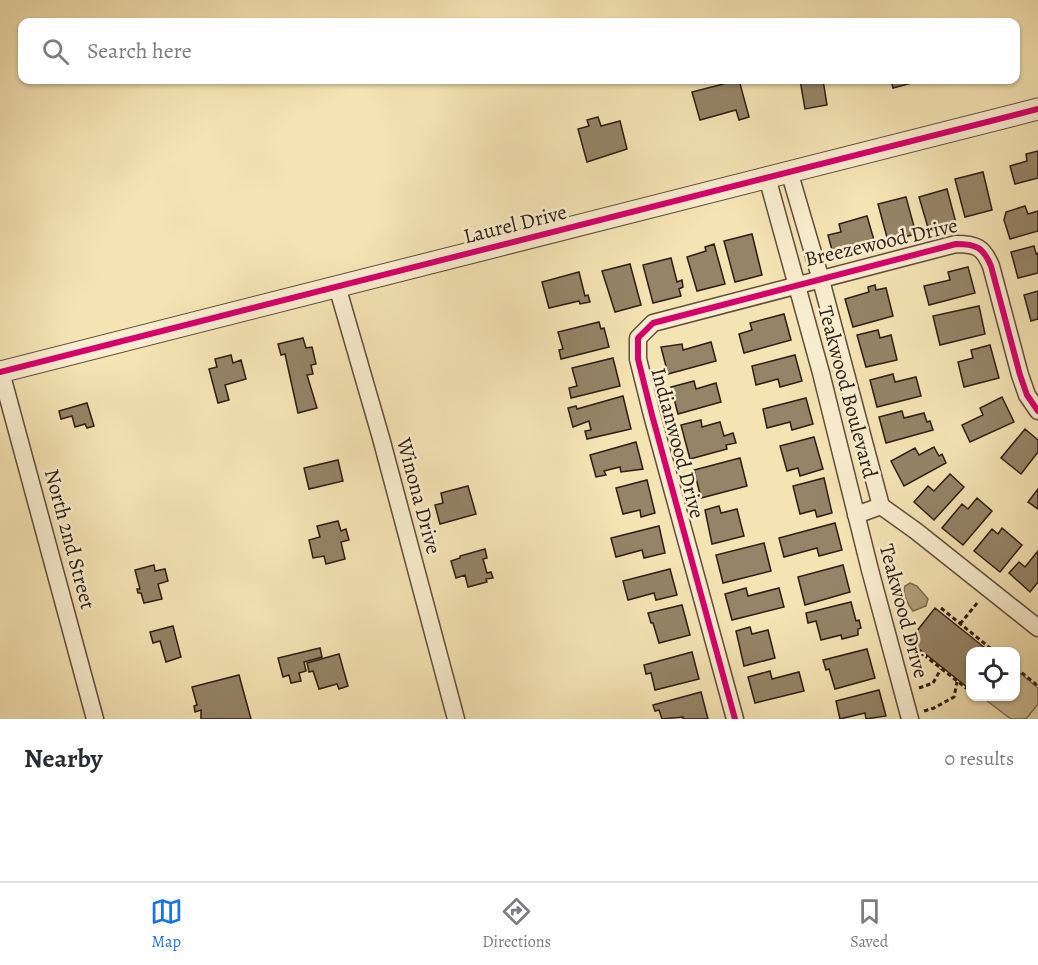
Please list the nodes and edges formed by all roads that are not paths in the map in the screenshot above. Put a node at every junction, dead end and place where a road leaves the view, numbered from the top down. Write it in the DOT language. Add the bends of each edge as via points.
graph roads {
  1 [pos="1038,109"];
  2 [pos="789,171"];
  3 [pos="767,177"];
  4 [pos="821,280"];
  5 [pos="337,285"];
  6 [pos="796,286"];
  7 [pos="1,372"];
  8 [pos="1038,411"];
  9 [pos="881,506"];
  10 [pos="856,515"];
  11 [pos="1038,628"];
  12 [pos="909,717"];
  13 [pos="95,719"];
  14 [pos="456,719"];
  15 [pos="735,719"];
  1 -- 2 [label="street, Laurel Drive"];
  2 -- 3 [label="street, Laurel Drive"];
  2 -- 4 [label="street, Teakwood Boulevard"];
  3 -- 5 [label="street, Laurel Drive"];
  3 -- 6 [label="street, Teakwood Boulevard"];
  4 -- 6 [label="street, Breezewood Drive"];
  4 -- 8 [label="street, Breezewood Drive" via="956,244 972,244 986,253 1020,375"];
  4 -- 9 [label="street, Teakwood Boulevard"];
  5 -- 7 [label="street, Laurel Drive"];
  5 -- 14 [label="street, Winona Drive"];
  6 -- 10 [label="street, Teakwood Boulevard"];
  6 -- 15 [label="street, Indianwood Drive" via="653,323 638,338 638,359 652,415"];
  7 -- 13 [label="street, North 2nd Street"];
  9 -- 10 [label="street"];
  9 -- 11 [label="street"];
  10 -- 12 [label="street, Teakwood Drive"];
}
